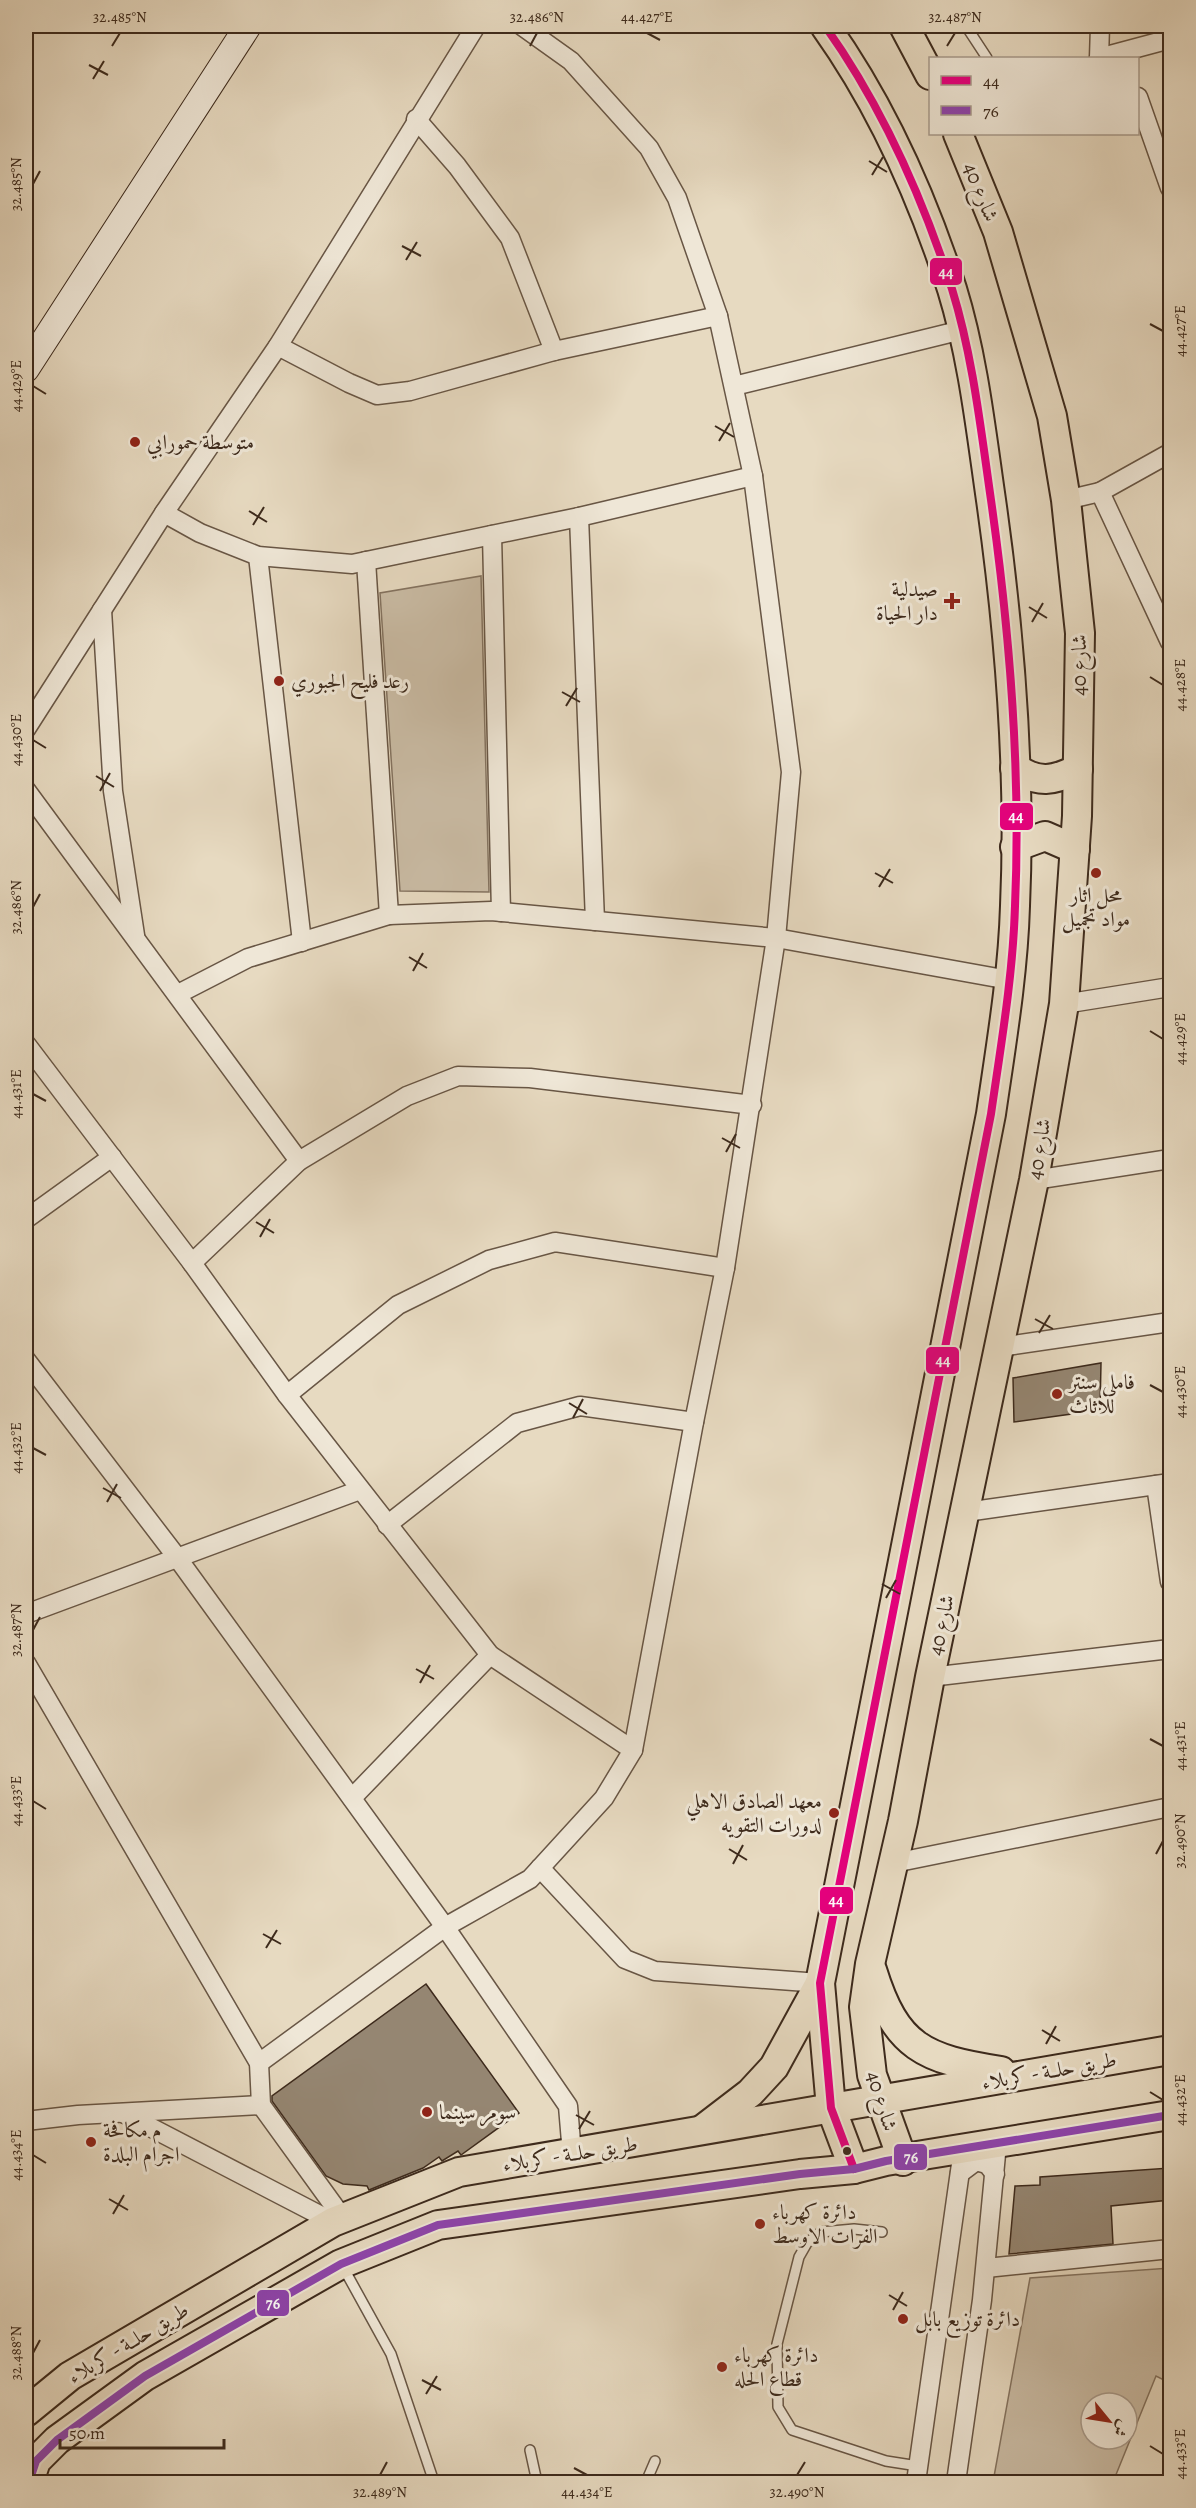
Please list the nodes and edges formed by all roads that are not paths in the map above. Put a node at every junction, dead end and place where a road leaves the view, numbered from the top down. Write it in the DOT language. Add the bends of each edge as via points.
graph roads {
  1 [pos="476,26"];
  2 [pos="522,26"];
  3 [pos="825,26"];
  4 [pos="904,26"];
  5 [pos="966,26"];
  6 [pos="1100,26"];
  7 [pos="237,29"];
  8 [pos="1170,39"];
  9 [pos="1123,55"];
  10 [pos="986,57"];
  11 [pos="1099,57"];
  12 [pos="1107,57"];
  13 [pos="929,73"];
  14 [pos="1139,103"];
  15 [pos="416,119"];
  16 [pos="957,135"];
  17 [pos="1170,188"];
  18 [pos="718,316"];
  19 [pos="962,330"];
  20 [pos="278,346"];
  21 [pos="554,351"];
  22 [pos="26,369"];
  23 [pos="734,386"];
  24 [pos="1170,453"];
  25 [pos="753,476"];
  26 [pos="1100,492"];
  27 [pos="1066,500"];
  28 [pos="164,513"];
  29 [pos="579,517"];
  30 [pos="492,535"];
  31 [pos="258,556"];
  32 [pos="366,561"];
  33 [pos="102,610"];
  34 [pos="1170,642"];
  35 [pos="26,729"];
  36 [pos="1015,768"];
  37 [pos="1078,769"];
  38 [pos="26,790"];
  39 [pos="1015,847"];
  40 [pos="1075,849"];
  41 [pos="501,912"];
  42 [pos="389,915"];
  43 [pos="595,921"];
  44 [pos="136,937"];
  45 [pos="776,938"];
  46 [pos="302,942"];
  47 [pos="1009,980"];
  48 [pos="1170,987"];
  49 [pos="178,994"];
  50 [pos="1064,1004"];
  51 [pos="26,1044"];
  52 [pos="752,1105"];
  53 [pos="112,1157"];
  54 [pos="1170,1159"];
  55 [pos="299,1161"];
  56 [pos="1034,1180"];
  57 [pos="26,1219"];
  58 [pos="192,1263"];
  59 [pos="725,1268"];
  60 [pos="1170,1322"];
  61 [pos="999,1347"];
  62 [pos="26,1360"];
  63 [pos="287,1395"];
  64 [pos="693,1422"];
  65 [pos="1163,1484"];
  66 [pos="360,1490"];
  67 [pos="966,1512"];
  68 [pos="387,1525"];
  69 [pos="176,1556"];
  70 [pos="1170,1582"];
  71 [pos="26,1614"];
  72 [pos="1170,1649"];
  73 [pos="490,1655"];
  74 [pos="26,1664"];
  75 [pos="930,1677"];
  76 [pos="633,1750"];
  77 [pos="352,1798"];
  78 [pos="1170,1807"];
  79 [pos="894,1863"];
  80 [pos="540,1868"];
  81 [pos="445,1927"];
  82 [pos="870,1964"];
  83 [pos="820,1983"];
  84 [pos="1170,2050"];
  85 [pos="259,2063"];
  86 [pos="1020,2075"];
  87 [pos="878,2098"];
  88 [pos="261,2105"];
  89 [pos="831,2108"];
  90 [pos="123,2113"];
  91 [pos="1170,2115"];
  92 [pos="26,2121"];
  93 [pos="699,2133"];
  94 [pos="997,2144"];
  95 [pos="572,2154"];
  96 [pos="903,2161"];
  97 [pos="962,2161"];
  98 [pos="854,2169"];
  99 [pos="995,2174"];
  100 [pos="338,2219"];
  101 [pos="882,2232"];
  102 [pos="1170,2249"];
  103 [pos="341,2264"];
  104 [pos="986,2268"];
  105 [pos="70,2376"];
  106 [pos="26,2386"];
  107 [pos="26,2412"];
  108 [pos="530,2450"];
  109 [pos="656,2462"];
  110 [pos="30,2472"];
  111 [pos="917,2474"];
  112 [pos="434,2482"];
  113 [pos="537,2482"];
  114 [pos="646,2482"];
  115 [pos="956,2482"];
  1 -- 15 [label="street"];
  2 -- 18 [label="street" via="571,61 649,148 677,198"];
  3 -- 19 [label="main road" via="883,119 909,174 952,290"];
  4 -- 13 [label="main road"];
  5 -- 10 [label="lane"];
  6 -- 11 [label="street"];
  7 -- 22 [label="street"];
  8 -- 9 [label="street"];
  9 -- 12 [label="street"];
  14 -- 17 [label="street"];
  15 -- 20 [label="street"];
  15 -- 21 [label="street" via="457,166 510,238"];
  16 -- 27 [label="main road, شارع 40" via="998,232 1052,416"];
  18 -- 21 [label="street"];
  18 -- 23 [label="street"];
  19 -- 23 [label="street"];
  19 -- 36 [label="main road" via="998,548 1015,727"];
  20 -- 21 [label="street" via="377,395 410,391"];
  20 -- 28 [label="street"];
  23 -- 25 [label="street"];
  24 -- 26 [label="street"];
  25 -- 29 [label="street"];
  25 -- 45 [label="street" via="791,772"];
  26 -- 27 [label="street"];
  26 -- 34 [label="street"];
  27 -- 37 [label="main road, شارع 40" via="1080,633"];
  28 -- 31 [label="street" via="200,533"];
  28 -- 33 [label="street"];
  29 -- 30 [label="street"];
  29 -- 43 [label="street"];
  30 -- 32 [label="street"];
  30 -- 41 [label="street"];
  31 -- 32 [label="street" via="352,564"];
  31 -- 46 [label="street"];
  32 -- 42 [label="street"];
  33 -- 35 [label="street"];
  33 -- 44 [label="street" via="113,791"];
  36 -- 37 [label="main road" via="1044,781"];
  36 -- 39 [label="main road"];
  37 -- 40 [label="main road, شارع 40"];
  38 -- 44 [label="street"];
  39 -- 40 [label="main road" via="1045,836"];
  39 -- 47 [label="main road" via="1016,903"];
  40 -- 50 [label="main road, شارع 40"];
  41 -- 42 [label="street"];
  41 -- 43 [label="street"];
  42 -- 46 [label="street"];
  43 -- 45 [label="street"];
  44 -- 49 [label="street"];
  45 -- 47 [label="street"];
  45 -- 52 [label="street"];
  46 -- 49 [label="street" via="248,958"];
  47 -- 83 [label="main road" via="991,1114"];
  48 -- 50 [label="street"];
  49 -- 55 [label="street"];
  50 -- 56 [label="main road, شارع 40"];
  51 -- 53 [label="street"];
  52 -- 55 [label="street" via="530,1078 458,1076 407,1096"];
  52 -- 59 [label="street"];
  53 -- 57 [label="street"];
  53 -- 58 [label="street"];
  54 -- 56 [label="street"];
  55 -- 58 [label="street"];
  56 -- 61 [label="main road, شارع 40"];
  58 -- 63 [label="street"];
  59 -- 63 [label="street" via="555,1242 489,1260 399,1305"];
  59 -- 64 [label="street"];
  60 -- 61 [label="street"];
  61 -- 67 [label="main road, شارع 40"];
  62 -- 69 [label="street"];
  63 -- 66 [label="street"];
  64 -- 68 [label="street" via="580,1406 517,1423"];
  64 -- 76 [label="street"];
  65 -- 67 [label="street"];
  65 -- 70 [label="street"];
  66 -- 68 [label="street"];
  66 -- 69 [label="street"];
  67 -- 75 [label="main road, شارع 40"];
  68 -- 73 [label="street"];
  69 -- 71 [label="street"];
  69 -- 77 [label="street"];
  72 -- 75 [label="street"];
  73 -- 76 [label="street"];
  73 -- 77 [label="street"];
  74 -- 85 [label="street"];
  75 -- 79 [label="main road, شارع 40"];
  76 -- 80 [label="street" via="604,1798"];
  77 -- 81 [label="street"];
  78 -- 79 [label="street"];
  79 -- 82 [label="main road, شارع 40"];
  80 -- 81 [label="street" via="530,1879"];
  80 -- 83 [label="street" via="625,1959 655,1971"];
  81 -- 85 [label="street"];
  81 -- 95 [label="street" via="568,2106"];
  82 -- 86 [label="main road" via="887,2011 911,2043 956,2064"];
  82 -- 87 [label="main road, شارع 40" via="864,2007"];
  83 -- 89 [label="main road"];
  83 -- 93 [label="main road" via="774,2067 729,2111"];
  84 -- 86 [label="main road, طريق حلــة - كربلاء"];
  85 -- 88 [label="street"];
  86 -- 87 [label="main road, طريق حلــة - كربلاء"];
  87 -- 89 [label="main road, طريق حلــة - كربلاء"];
  87 -- 96 [label="main road, شارع 40"];
  88 -- 90 [label="street"];
  88 -- 100 [label="street"];
  89 -- 93 [label="main road, طريق حلــة - كربلاء"];
  89 -- 98 [label="main road"];
  90 -- 92 [label="street"];
  90 -- 100 [label="street"];
  91 -- 94 [label="main road, طريق حلــة - كربلاء"];
  93 -- 95 [label="main road, طريق حلــة - كربلاء"];
  94 -- 97 [label="main road, طريق حلــة - كربلاء"];
  94 -- 99 [label="street"];
  95 -- 100 [label="main road, طريق حلــة - كربلاء" via="459,2172"];
  96 -- 97 [label="main road, طريق حلــة - كربلاء"];
  96 -- 98 [label="main road, طريق حلــة - كربلاء"];
  97 -- 99 [label="street" via="987,2164"];
  97 -- 111 [label="street"];
  98 -- 103 [label="main road, طريق حلــة - كربلاء" via="438,2225"];
  99 -- 104 [label="street"];
  100 -- 105 [label="main road, طريق حلــة - كربلاء"];
  101 -- 111 [label="lane" via="821,2232 807,2243 799,2257 777,2344 778,2407 792,2430"];
  102 -- 104 [label="street"];
  103 -- 110 [label="main road, طريق حلــة - كربلاء" via="145,2376 57,2440"];
  103 -- 112 [label="lane" via="391,2354"];
  104 -- 115 [label="street"];
  105 -- 106 [label="main road"];
  105 -- 107 [label="main road, طريق حلــة - كربلاء"];
  108 -- 113 [label="lane"];
  109 -- 114 [label="lane"];
}
